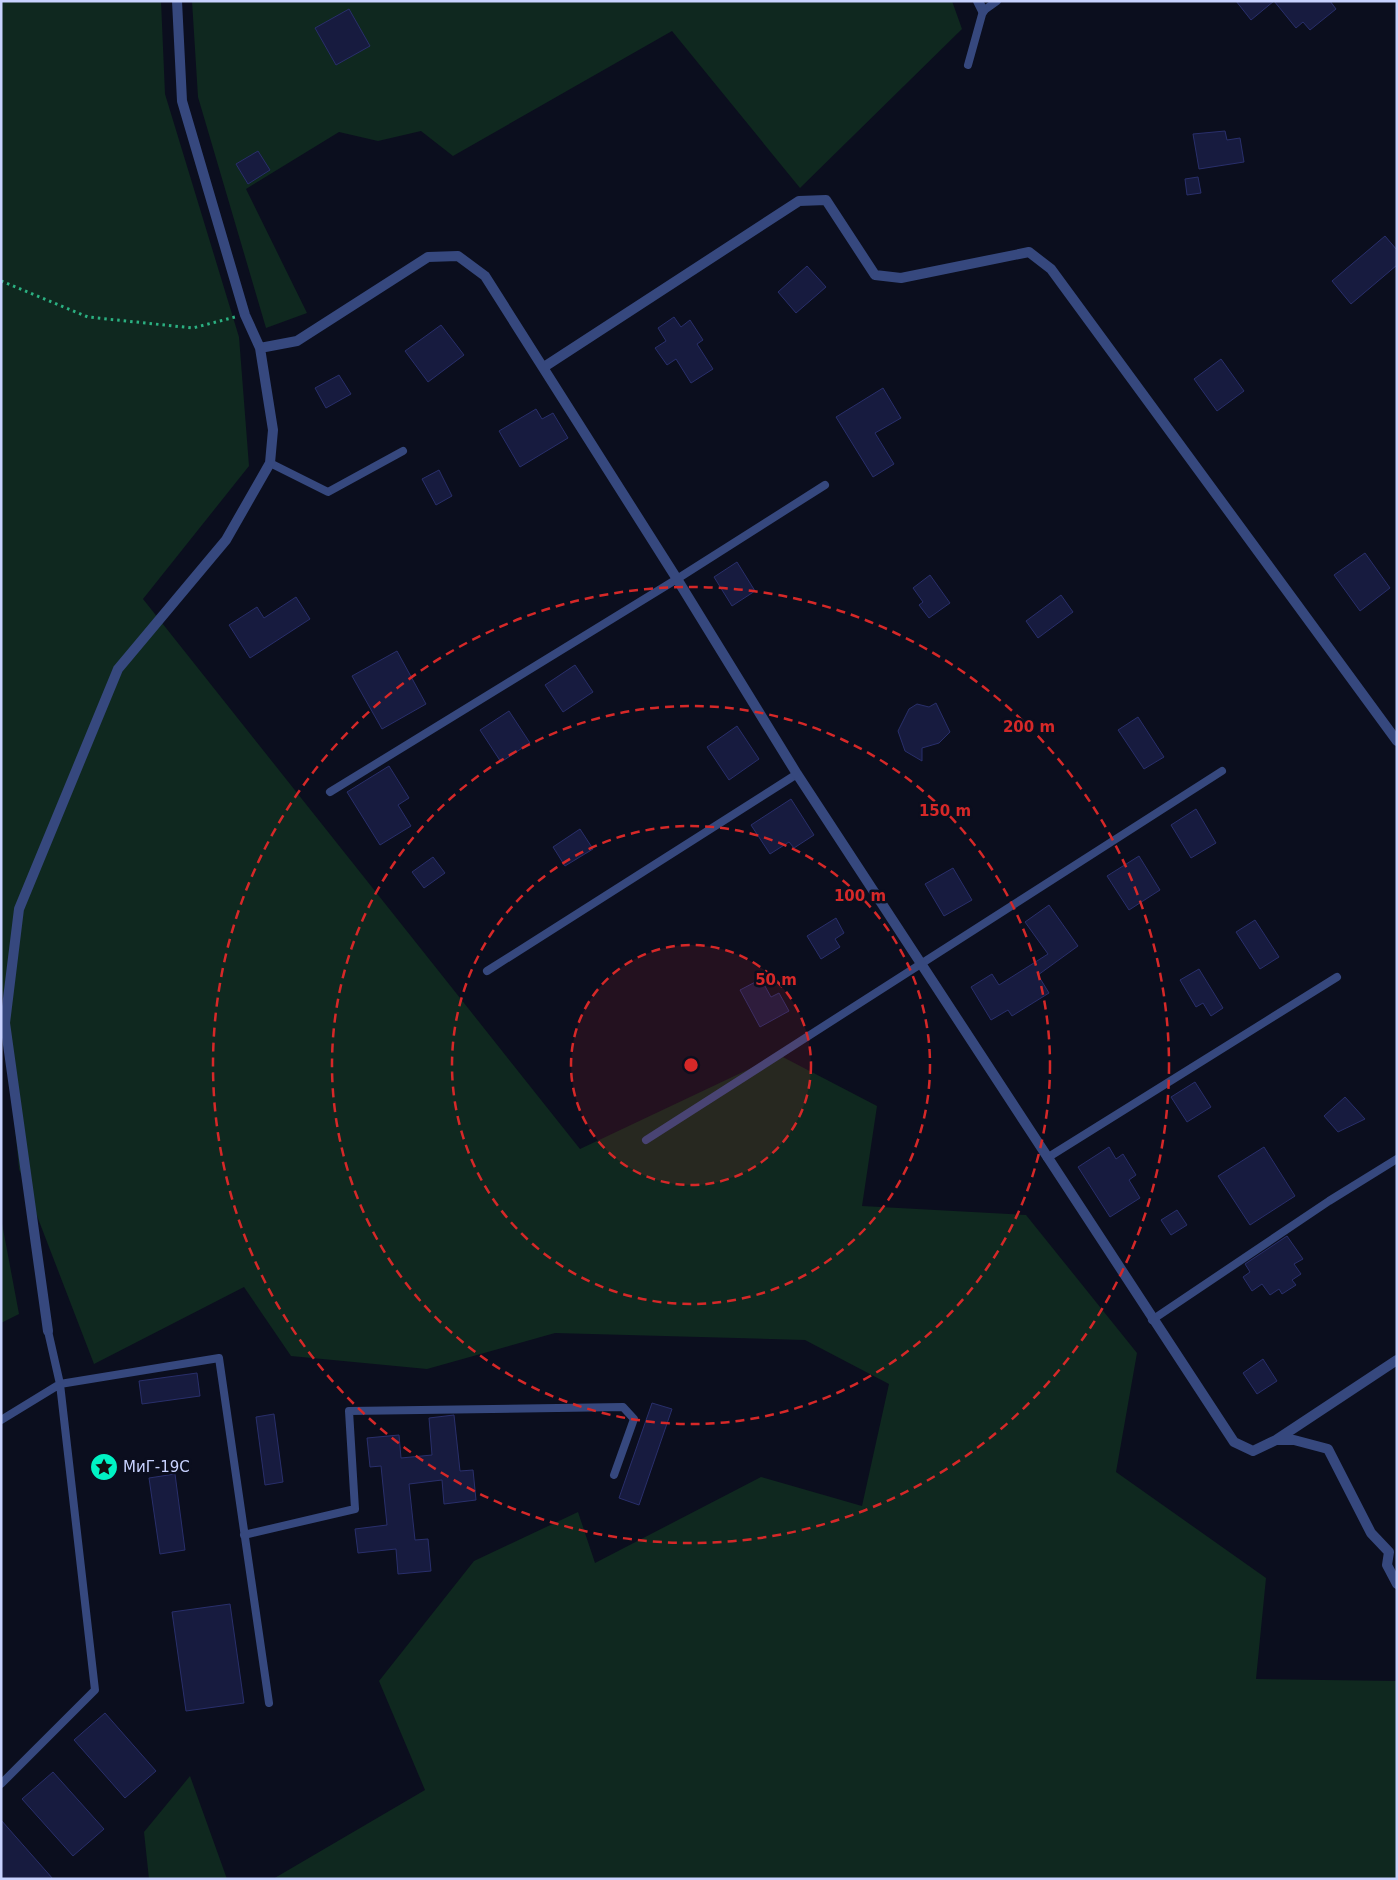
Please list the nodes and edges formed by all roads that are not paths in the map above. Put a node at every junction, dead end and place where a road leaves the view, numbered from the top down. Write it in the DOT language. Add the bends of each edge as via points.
graph roads {
  1 [pos="177,1"];
  2 [pos="997,1"];
  3 [pos="981,6"];
  4 [pos="968,65"];
  5 [pos="260,348"];
  6 [pos="544,367"];
  7 [pos="403,451"];
  8 [pos="270,463"];
  9 [pos="825,485"];
  10 [pos="677,579"];
  11 [pos="1397,741"];
  12 [pos="1222,771"];
  13 [pos="797,774"];
  14 [pos="330,792"];
  15 [pos="922,964"];
  16 [pos="487,971"];
  17 [pos="1336,977"];
  18 [pos="646,1140"];
  19 [pos="1048,1158"];
  20 [pos="1397,1159"];
  21 [pos="1152,1320"];
  22 [pos="48,1330"];
  23 [pos="1397,1360"];
  24 [pos="60,1384"];
  25 [pos="1,1420"];
  26 [pos="1276,1440"];
  27 [pos="614,1475"];
  28 [pos="244,1535"];
  29 [pos="1393,1550"];
  30 [pos="1397,1584"];
  31 [pos="269,1703"];
  32 [pos="1,1784"];
  1 -- 5 [label="street" via="182,102 245,315"];
  2 -- 3 [label="lane"];
  3 -- 4 [label="lane"];
  5 -- 6 [label="street" via="297,341 428,257 458,256 485,276"];
  5 -- 8 [label="street" via="273,430"];
  6 -- 10 [label="street"];
  6 -- 11 [label="street" via="799,201 826,200 875,275 901,278 1029,252 1051,269"];
  7 -- 8 [label="lane" via="328,492"];
  8 -- 22 [label="street" via="226,540 118,669 19,908 5,1023"];
  9 -- 10 [label="lane"];
  10 -- 13 [label="street"];
  10 -- 14 [label="lane"];
  12 -- 15 [label="lane"];
  13 -- 15 [label="street"];
  13 -- 16 [label="lane"];
  15 -- 18 [label="lane"];
  15 -- 19 [label="street"];
  17 -- 19 [label="lane"];
  19 -- 21 [label="street"];
  20 -- 21 [label="lane"];
  21 -- 26 [label="street" via="1234,1442 1253,1451"];
  22 -- 24 [label="lane"];
  23 -- 26 [label="street"];
  24 -- 25 [label="lane"];
  24 -- 28 [label="lane" via="219,1358"];
  24 -- 32 [label="lane" via="95,1690"];
  26 -- 29 [label="street" via="1294,1440 1328,1449 1371,1533"];
  27 -- 28 [label="lane" via="634,1419 623,1407 349,1410 355,1509"];
  28 -- 31 [label="lane"];
  29 -- 30 [label="street" via="1387,1565"];
}
